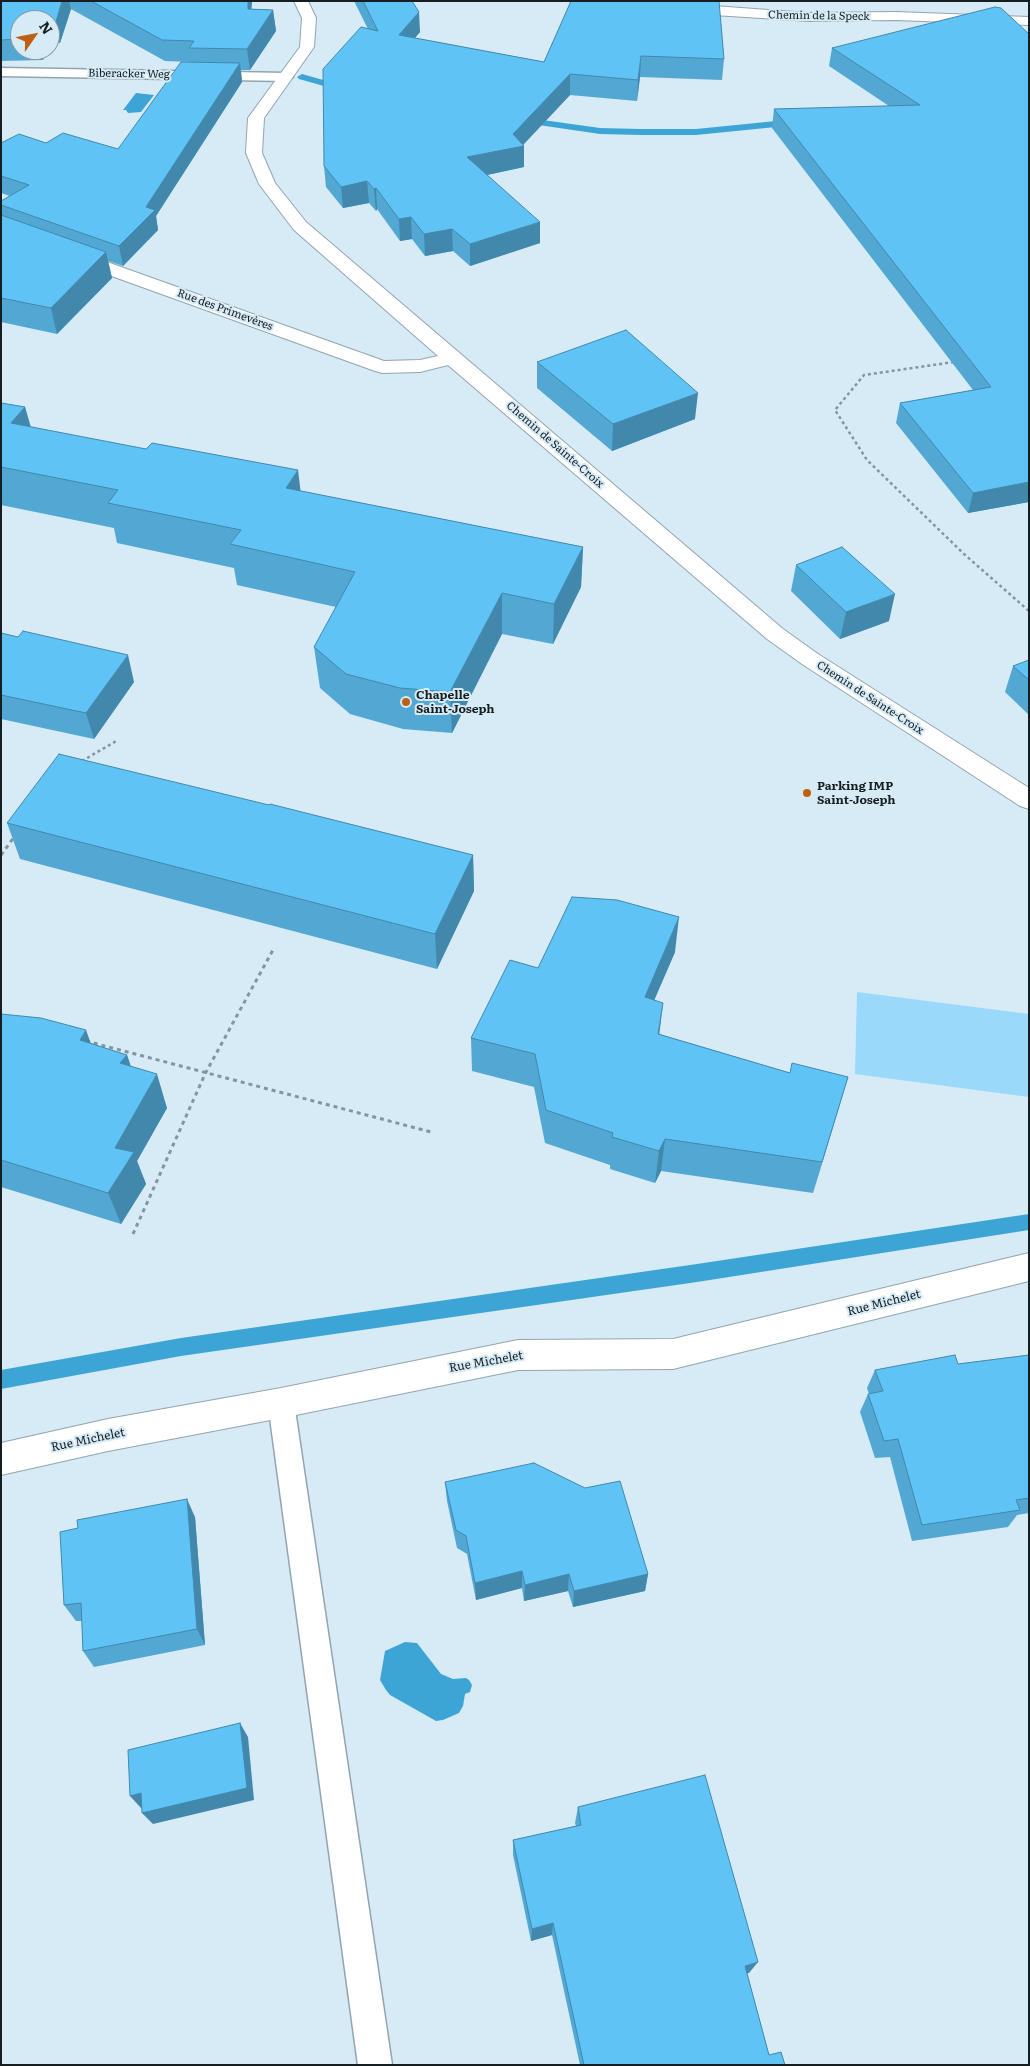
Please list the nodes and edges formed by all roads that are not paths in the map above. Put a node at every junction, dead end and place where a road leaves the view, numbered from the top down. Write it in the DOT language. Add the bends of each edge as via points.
graph roads {
  1 [pos="301,1"];
  2 [pos="611,1"];
  3 [pos="1029,21"];
  4 [pos="1,72"];
  5 [pos="287,77"];
  6 [pos="57,250"];
  7 [pos="452,358"];
  8 [pos="1029,800"];
  9 [pos="1029,1267"];
  10 [pos="281,1403"];
  11 [pos="1,1459"];
  12 [pos="375,2065"];
  1 -- 5 [label="street, Chemin de Sainte-Croix" via="309,18 306,47"];
  2 -- 3 [label="street, Chemin de la Speck" via="809,18 896,16"];
  4 -- 5 [label="lane, Biberacker Weg"];
  5 -- 7 [label="street, Chemin de Sainte-Croix" via="256,118 254,153 267,184 300,226"];
  6 -- 7 [label="street, Rue des Primevères" via="382,367 420,366"];
  7 -- 8 [label="street, Chemin de Sainte-Croix" via="775,634"];
  9 -- 10 [label="street, Rue Michelet" via="673,1354 518,1355"];
  10 -- 11 [label="street, Rue Michelet" via="108,1435"];
  10 -- 12 [label="lane"];
}
